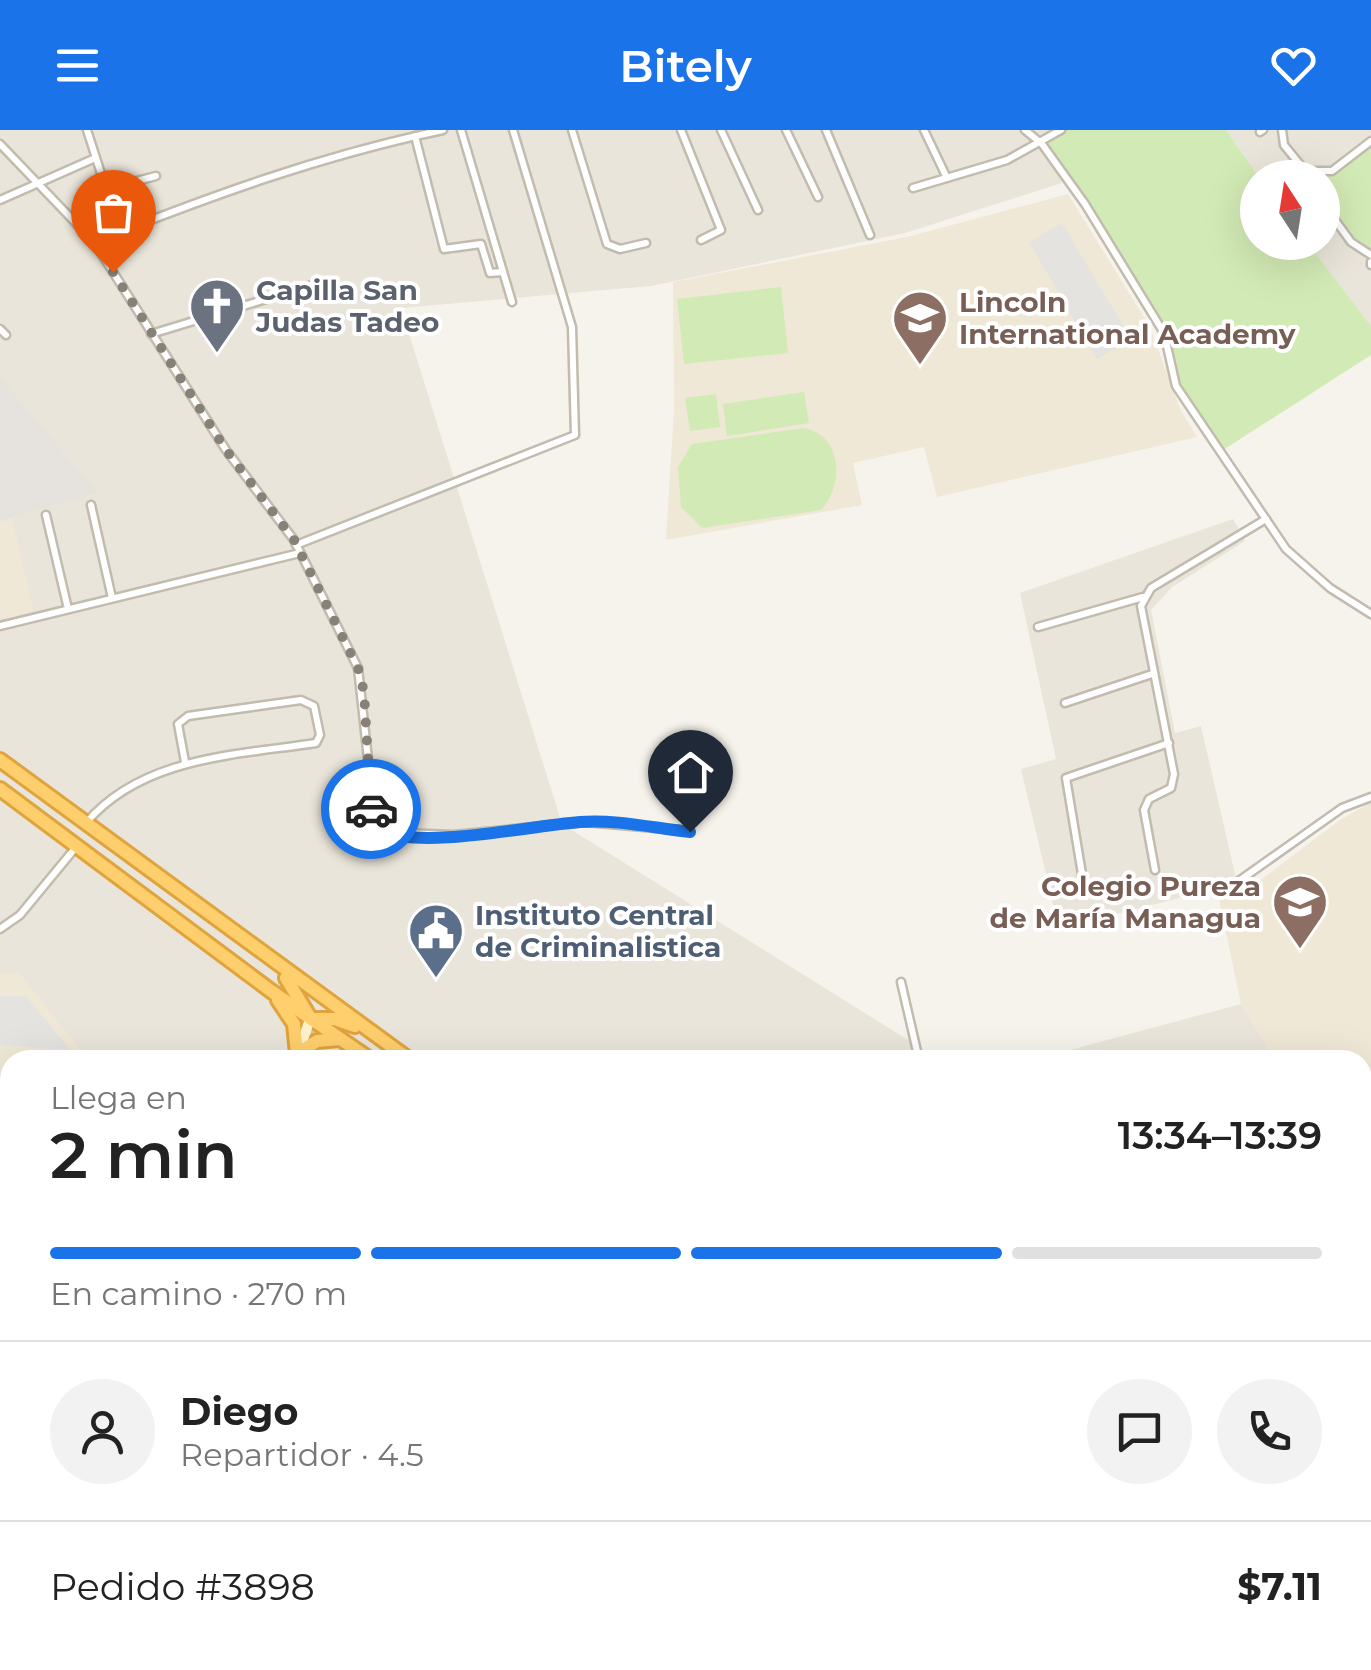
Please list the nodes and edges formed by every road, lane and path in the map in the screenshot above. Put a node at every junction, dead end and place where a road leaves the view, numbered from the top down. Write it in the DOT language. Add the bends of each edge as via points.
graph roads {
  1 [pos="86,130"];
  2 [pos="443,130"];
  3 [pos="460,130"];
  4 [pos="512,130"];
  5 [pos="572,130"];
  6 [pos="680,130"];
  7 [pos="722,130"];
  8 [pos="786,130"];
  9 [pos="826,130"];
  10 [pos="924,130"];
  11 [pos="1025,130"];
  12 [pos="1062,130"];
  13 [pos="1282,130"];
  14 [pos="427,132"];
  15 [pos="415,136"];
  16 [pos="1371,141"];
  17 [pos="0,144"];
  18 [pos="1042,144"];
  19 [pos="93,159"];
  20 [pos="1296,160"];
  21 [pos="1340,165"];
  22 [pos="156,176"];
  23 [pos="946,176"];
  24 [pos="38,185"];
  25 [pos="913,188"];
  26 [pos="818,197"];
  27 [pos="0,200"];
  28 [pos="758,210"];
  29 [pos="1340,226"];
  30 [pos="870,234"];
  31 [pos="701,240"];
  32 [pos="94,242"];
  33 [pos="646,244"];
  34 [pos="1371,261"];
  35 [pos="502,272"];
  36 [pos="324,281"];
  37 [pos="512,302"];
  38 [pos="151,334"];
  39 [pos="91,505"];
  40 [pos="46,515"];
  41 [pos="1266,519"];
  42 [pos="298,549"];
  43 [pos="1144,596"];
  44 [pos="112,598"];
  45 [pos="68,609"];
  46 [pos="1371,614"];
  47 [pos="0,626"];
  48 [pos="1038,627"];
  49 [pos="1152,674"];
  50 [pos="1065,702"];
  51 [pos="1169,743"];
  52 [pos="0,760"];
  53 [pos="185,762"];
  54 [pos="0,789"];
  55 [pos="1371,797"];
  56 [pos="86,824"];
  57 [pos="690,832"];
  58 [pos="77,846"];
  59 [pos="1155,870"];
  60 [pos="1236,883"];
  61 [pos="1084,886"];
  62 [pos="0,929"];
  63 [pos="275,963"];
  64 [pos="901,982"];
  65 [pos="271,992"];
  66 [pos="310,1018"];
  67 [pos="342,1040"];
  68 [pos="296,1050"];
  69 [pos="299,1050"];
  70 [pos="305,1050"];
  71 [pos="356,1050"];
  72 [pos="387,1050"];
  73 [pos="396,1050"];
  74 [pos="917,1050"];
  1 -- 19 [label="street"];
  2 -- 14 [label="street"];
  3 -- 35 [label="street"];
  4 -- 42 [label="street" via="572,327 575,435"];
  5 -- 33 [label="street" via="607,244"];
  6 -- 31 [label="street" via="721,230"];
  7 -- 28 [label="street"];
  8 -- 26 [label="street"];
  9 -- 30 [label="street"];
  10 -- 23 [label="street"];
  11 -- 18 [label="street"];
  12 -- 18 [label="street"];
  13 -- 20 [label="street"];
  14 -- 15 [label="street"];
  15 -- 32 [label="street" via="264,176"];
  15 -- 35 [label="street" via="444,248 481,244 490,273"];
  16 -- 21 [label="street"];
  17 -- 24 [label="street"];
  18 -- 23 [label="street"];
  18 -- 41 [label="street" via="1164,334 1176,386"];
  19 -- 22 [label="street" via="106,188"];
  19 -- 24 [label="street"];
  23 -- 25 [label="street"];
  24 -- 27 [label="street"];
  24 -- 32 [label="street"];
  29 -- 34 [label="street"];
  32 -- 38 [label="street"];
  35 -- 37 [label="street"];
  36 -- 38 [label="street"];
  38 -- 42 [label="street"];
  39 -- 44 [label="street"];
  40 -- 45 [label="street"];
  41 -- 43 [label="street"];
  41 -- 46 [label="street" via="1286,549"];
  42 -- 44 [label="street"];
  42 -- 57 [label="street" via="358,668 376,832 454,835 586,822"];
  43 -- 48 [label="street"];
  43 -- 49 [label="street" via="1140,616"];
  44 -- 45 [label="street"];
  45 -- 47 [label="street"];
  49 -- 50 [label="street"];
  49 -- 51 [label="street"];
  51 -- 59 [label="street" via="1174,782 1144,810"];
  51 -- 61 [label="street" via="1066,778"];
  52 -- 56 [label="highway"];
  53 -- 53 [label="street" via="316,744 314,706 301,700 188,716 178,724"];
  53 -- 56 [label="street" via="106,800"];
  54 -- 58 [label="highway"];
  55 -- 60 [label="street" via="1342,808"];
  56 -- 63 [label="highway"];
  58 -- 62 [label="street" via="20,916"];
  58 -- 65 [label="highway"];
  63 -- 66 [label="highway"];
  63 -- 73 [label="highway"];
  64 -- 74 [label="street"];
  65 -- 66 [label="highway"];
  65 -- 68 [label="highway" via="294,1024"];
  66 -- 67 [label="highway"];
  66 -- 69 [label="street"];
  66 -- 72 [label="highway" via="346,1022"];
  67 -- 70 [label="highway" via="317,1041"];
  67 -- 71 [label="highway"];
}
